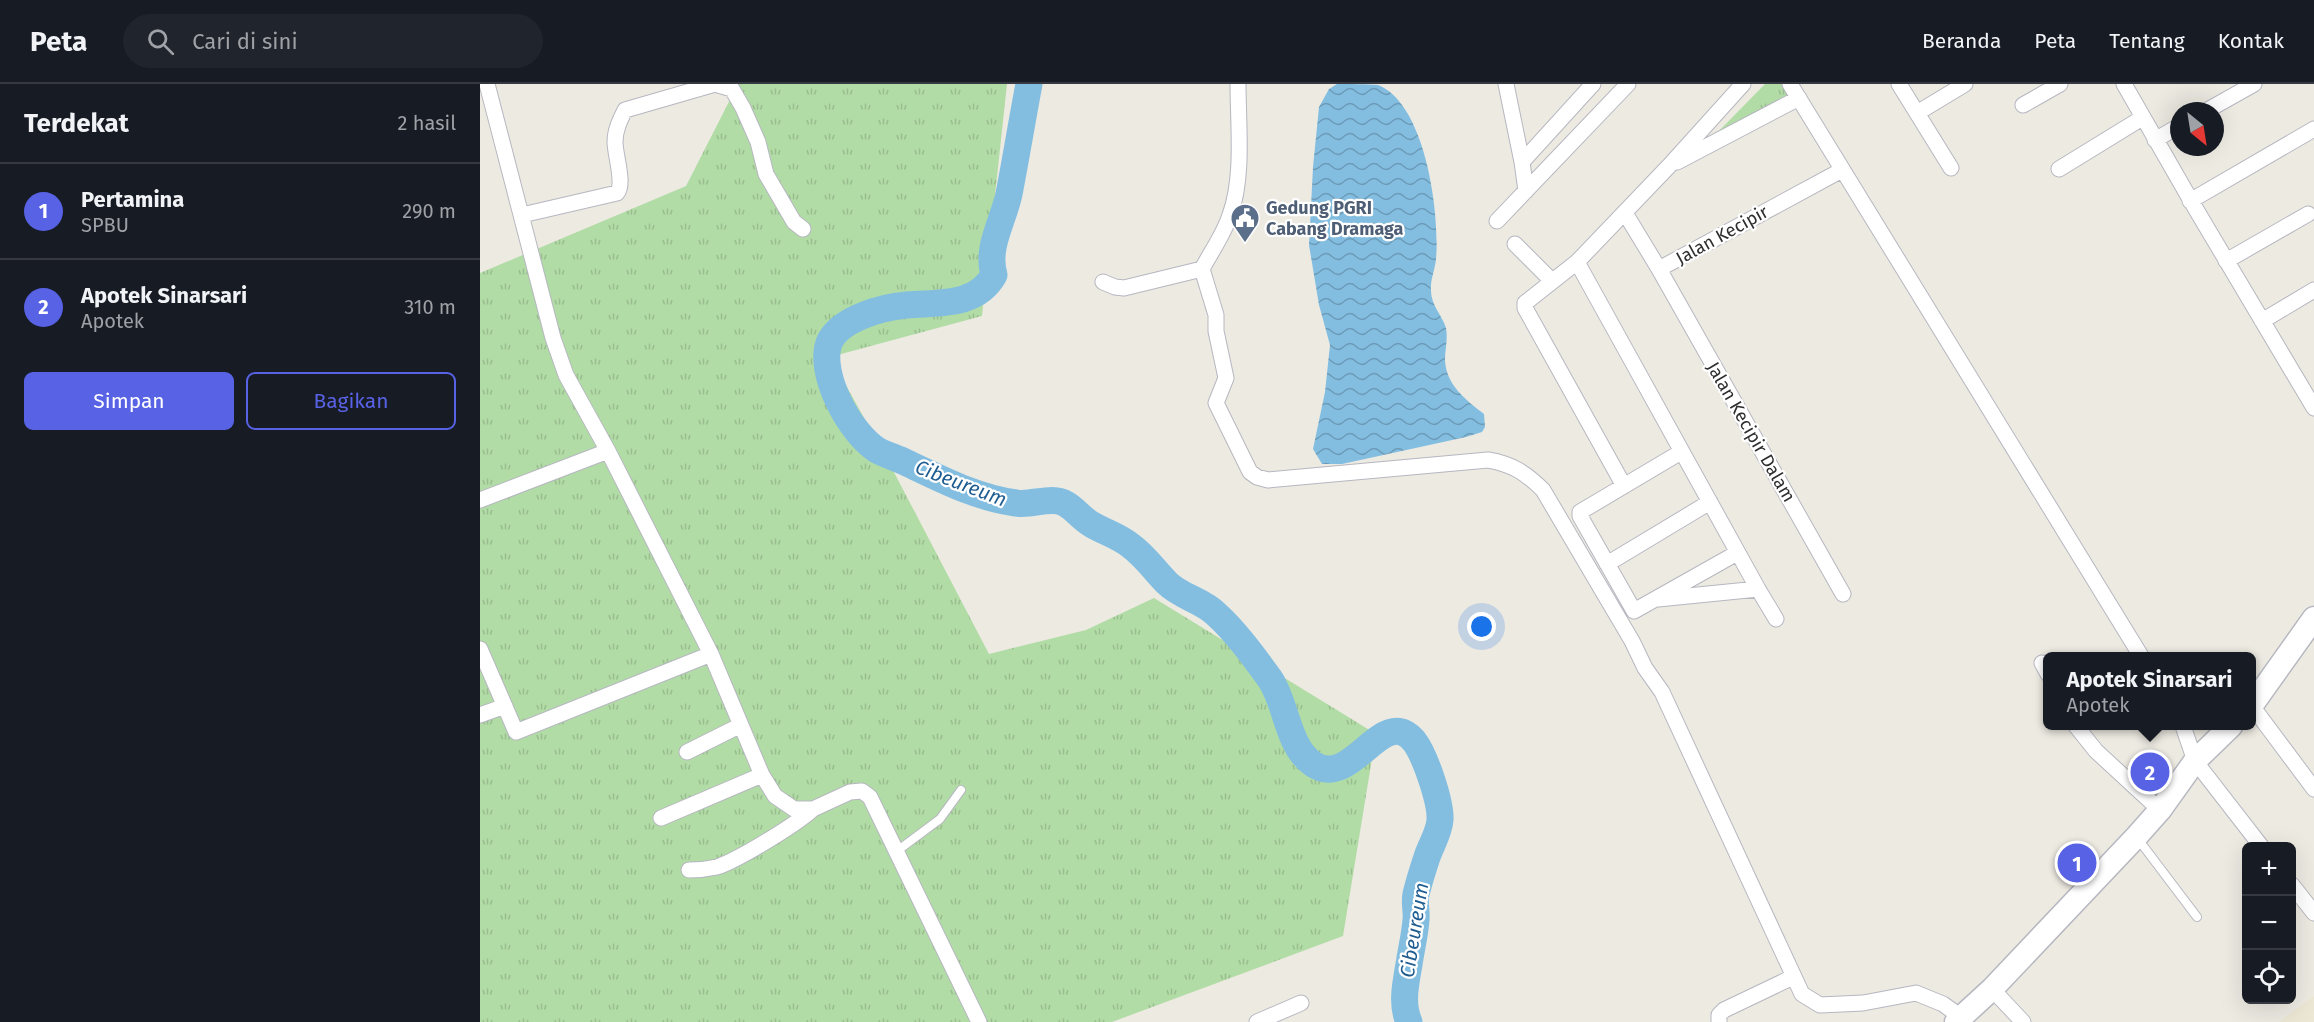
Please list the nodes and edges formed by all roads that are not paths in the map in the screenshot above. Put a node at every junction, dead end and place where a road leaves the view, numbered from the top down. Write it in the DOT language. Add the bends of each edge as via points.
graph roads {
  1 [pos="487,84"];
  2 [pos="1238,84"];
  3 [pos="1506,84"];
  4 [pos="1593,84"];
  5 [pos="1628,84"];
  6 [pos="1743,84"];
  7 [pos="1790,84"];
  8 [pos="1899,84"];
  9 [pos="1965,84"];
  10 [pos="2060,84"];
  11 [pos="2124,84"];
  12 [pos="2254,84"];
  13 [pos="1579,90"];
  14 [pos="1799,98"];
  15 [pos="2222,102"];
  16 [pos="2023,105"];
  17 [pos="1917,113"];
  18 [pos="2142,118"];
  19 [pos="2170,131"];
  20 [pos="2312,135"];
  21 [pos="2155,140"];
  22 [pos="1522,162"];
  23 [pos="1669,166"];
  24 [pos="1951,168"];
  25 [pos="2059,169"];
  26 [pos="1842,170"];
  27 [pos="1526,191"];
  28 [pos="2190,201"];
  29 [pos="1625,213"];
  30 [pos="2308,214"];
  31 [pos="522,216"];
  32 [pos="1497,221"];
  33 [pos="803,229"];
  34 [pos="1515,244"];
  35 [pos="2226,261"];
  36 [pos="1577,262"];
  37 [pos="1202,269"];
  38 [pos="1659,269"];
  39 [pos="1552,281"];
  40 [pos="1103,282"];
  41 [pos="2314,290"];
  42 [pos="2262,321"];
  43 [pos="2314,408"];
  44 [pos="609,451"];
  45 [pos="1681,452"];
  46 [pos="1624,486"];
  47 [pos="480,500"];
  48 [pos="1710,502"];
  49 [pos="1737,553"];
  50 [pos="1606,564"];
  51 [pos="1758,589"];
  52 [pos="1844,594"];
  53 [pos="1658,599"];
  54 [pos="1776,619"];
  55 [pos="2313,621"];
  56 [pos="480,649"];
  57 [pos="2138,652"];
  58 [pos="711,654"];
  59 [pos="2256,699"];
  60 [pos="505,706"];
  61 [pos="2256,710"];
  62 [pos="480,715"];
  63 [pos="741,725"];
  64 [pos="2079,730"];
  65 [pos="2184,730"];
  66 [pos="2227,730"];
  67 [pos="687,752"];
  68 [pos="2195,761"];
  69 [pos="762,775"];
  70 [pos="2314,789"];
  71 [pos="961,790"];
  72 [pos="813,809"];
  73 [pos="2160,810"];
  74 [pos="661,819"];
  75 [pos="2136,837"];
  76 [pos="2257,842"];
  77 [pos="897,851"];
  78 [pos="689,870"];
  79 [pos="2296,890"];
  80 [pos="2314,913"];
  81 [pos="2197,916"];
  82 [pos="1793,977"];
  83 [pos="1992,989"];
  84 [pos="1301,1002"];
  85 [pos="1959,1019"];
  86 [pos="980,1022"];
  87 [pos="1257,1022"];
  88 [pos="1719,1022"];
  89 [pos="2023,1022"];
  1 -- 31 [label="street"];
  2 -- 37 [label="street" via="1235,194 1230,216"];
  3 -- 22 [label="street"];
  4 -- 13 [label="street"];
  5 -- 27 [label="street"];
  6 -- 23 [label="street"];
  7 -- 14 [label="street"];
  8 -- 17 [label="street"];
  9 -- 17 [label="street"];
  10 -- 16 [label="street"];
  11 -- 18 [label="street"];
  12 -- 15 [label="street"];
  13 -- 22 [label="street"];
  14 -- 23 [label="street"];
  14 -- 26 [label="street"];
  17 -- 24 [label="street"];
  18 -- 21 [label="street"];
  18 -- 25 [label="street"];
  19 -- 21 [label="street"];
  20 -- 28 [label="street"];
  21 -- 28 [label="street"];
  22 -- 27 [label="street"];
  23 -- 29 [label="street"];
  26 -- 38 [label="street, Jalan Kecipir"];
  26 -- 57 [label="street"];
  27 -- 32 [label="street"];
  28 -- 35 [label="street"];
  29 -- 36 [label="street"];
  29 -- 38 [label="street, Jalan Kecipir"];
  30 -- 35 [label="street"];
  31 -- 33 [label="street" via="617,193 621,185 615,140 625,110 715,84 732,89 758,142 766,174 794,222"];
  31 -- 44 [label="street" via="566,375"];
  34 -- 39 [label="street"];
  35 -- 42 [label="street"];
  36 -- 39 [label="street"];
  36 -- 45 [label="street"];
  37 -- 40 [label="street" via="1124,288"];
  37 -- 82 [label="street" via="1216,315 1226,378 1216,403 1250,472 1257,477 1268,480 1488,460 1516,468 1542,490 1662,692"];
  38 -- 52 [label="street, Jalan Kecipir Dalam"];
  39 -- 46 [label="street" via="1525,308"];
  41 -- 42 [label="street"];
  42 -- 43 [label="street"];
  44 -- 47 [label="street"];
  44 -- 58 [label="street"];
  45 -- 46 [label="street"];
  45 -- 48 [label="street"];
  46 -- 50 [label="street" via="1579,514"];
  48 -- 49 [label="street"];
  48 -- 50 [label="street"];
  49 -- 51 [label="street"];
  49 -- 53 [label="street"];
  50 -- 53 [label="street" via="1634,611"];
  51 -- 53 [label="street"];
  51 -- 54 [label="street"];
  55 -- 59 [label="street"];
  56 -- 60 [label="street"];
  58 -- 60 [label="street" via="516,732"];
  58 -- 63 [label="street"];
  60 -- 62 [label="street"];
  61 -- 70 [label="street"];
  63 -- 67 [label="street"];
  63 -- 69 [label="street"];
  64 -- 73 [label="street" via="2096,751"];
  65 -- 68 [label="street"];
  66 -- 68 [label="street"];
  68 -- 73 [label="street"];
  68 -- 76 [label="street"];
  69 -- 72 [label="street" via="785,804 794,809"];
  69 -- 74 [label="street"];
  71 -- 77 [label="lane" via="940,819"];
  72 -- 77 [label="street" via="850,792 862,791 870,797"];
  72 -- 78 [label="street" via="731,861"];
  73 -- 75 [label="street"];
  75 -- 81 [label="lane"];
  75 -- 83 [label="street"];
  77 -- 86 [label="street"];
  79 -- 80 [label="street"];
  82 -- 85 [label="street" via="1802,994 1820,1005 1863,1003 1916,993 1943,1004"];
  82 -- 88 [label="street" via="1724,1010"];
  83 -- 85 [label="street"];
  83 -- 89 [label="street"];
  84 -- 87 [label="street"];
}
